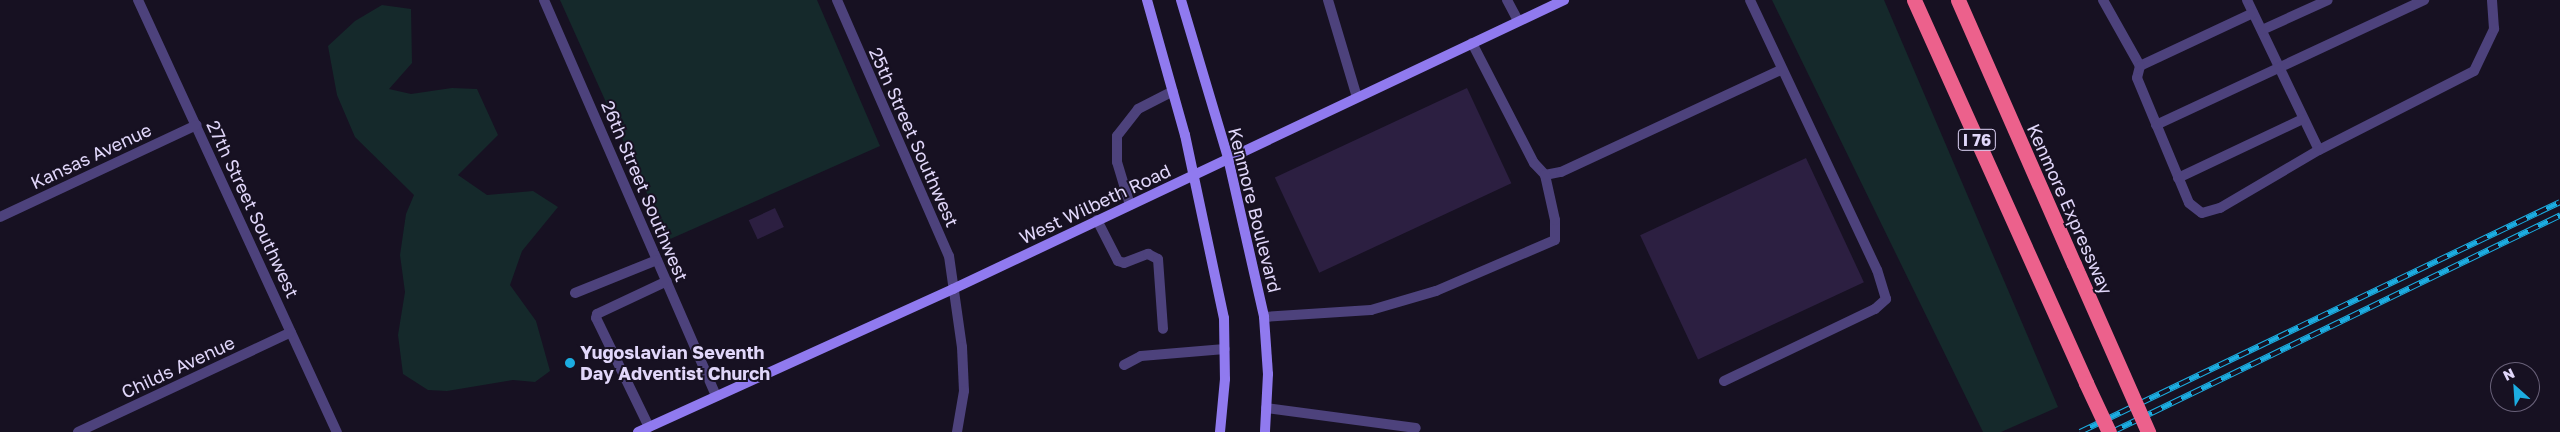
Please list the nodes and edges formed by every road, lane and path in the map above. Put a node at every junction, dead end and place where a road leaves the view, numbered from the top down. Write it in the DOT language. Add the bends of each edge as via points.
graph roads {
  1 [pos="138,0"];
  2 [pos="544,0"];
  3 [pos="836,0"];
  4 [pos="1147,0"];
  5 [pos="1181,0"];
  6 [pos="1328,0"];
  7 [pos="1508,0"];
  8 [pos="1564,0"];
  9 [pos="1750,0"];
  10 [pos="1914,0"];
  11 [pos="1958,0"];
  12 [pos="2103,0"];
  13 [pos="2248,0"];
  14 [pos="2328,0"];
  15 [pos="2424,0"];
  16 [pos="2492,0"];
  17 [pos="2254,13"];
  18 [pos="1518,21"];
  19 [pos="2262,30"];
  20 [pos="1472,43"];
  21 [pos="2140,66"];
  22 [pos="2280,68"];
  23 [pos="1781,70"];
  24 [pos="1173,91"];
  25 [pos="1357,98"];
  26 [pos="2303,119"];
  27 [pos="196,125"];
  28 [pos="2156,125"];
  29 [pos="2319,150"];
  30 [pos="1228,158"];
  31 [pos="1193,175"];
  32 [pos="1545,175"];
  33 [pos="2178,178"];
  34 [pos="1130,205"];
  35 [pos="0,217"];
  36 [pos="1098,220"];
  37 [pos="658,260"];
  38 [pos="666,281"];
  39 [pos="954,289"];
  40 [pos="575,293"];
  41 [pos="1264,317"];
  42 [pos="1163,330"];
  43 [pos="291,332"];
  44 [pos="1225,349"];
  45 [pos="1124,365"];
  46 [pos="1724,381"];
  47 [pos="2086,383"];
  48 [pos="716,396"];
  49 [pos="1266,408"];
  50 [pos="649,427"];
  51 [pos="1416,428"];
  52 [pos="78,432"];
  53 [pos="338,432"];
  54 [pos="638,432"];
  55 [pos="957,432"];
  56 [pos="1220,432"];
  57 [pos="1265,432"];
  58 [pos="2098,432"];
  59 [pos="2109,432"];
  60 [pos="2148,432"];
  1 -- 27 [label="street, 27th Street Southwest"];
  2 -- 37 [label="street, 26th Street Southwest"];
  3 -- 39 [label="street, 25th Street Southwest" via="949,256"];
  4 -- 24 [label="main road"];
  5 -- 30 [label="main road, Kenmore Boulevard"];
  6 -- 25 [label="street"];
  7 -- 18 [label="street"];
  8 -- 18 [label="main road, West Wilbeth Road"];
  9 -- 23 [label="street"];
  10 -- 47 [label="highway, I 76"];
  11 -- 60 [label="highway, Kenmore Expressway / I 76, bridge"];
  12 -- 21 [label="street"];
  13 -- 17 [label="street"];
  14 -- 19 [label="street"];
  15 -- 22 [label="street"];
  16 -- 29 [label="street" via="2494,29 2474,71"];
  17 -- 19 [label="street"];
  17 -- 21 [label="street"];
  18 -- 20 [label="main road, West Wilbeth Road"];
  19 -- 22 [label="street"];
  20 -- 25 [label="main road, West Wilbeth Road"];
  20 -- 32 [label="street" via="1534,163"];
  21 -- 28 [label="street" via="2137,78"];
  22 -- 26 [label="street"];
  22 -- 28 [label="street"];
  23 -- 32 [label="street" via="1561,172"];
  23 -- 46 [label="street" via="1877,270 1886,298 1875,309"];
  24 -- 31 [label="main road"];
  24 -- 34 [label="street" via="1138,109 1118,136 1117,162"];
  25 -- 30 [label="main road, West Wilbeth Road"];
  26 -- 29 [label="street"];
  26 -- 33 [label="street"];
  27 -- 35 [label="street, Kansas Avenue"];
  27 -- 43 [label="street, 27th Street Southwest"];
  28 -- 33 [label="street"];
  29 -- 33 [label="street" via="2220,208 2202,213 2189,203"];
  30 -- 31 [label="main road, West Wilbeth Road"];
  30 -- 41 [label="main road, Kenmore Boulevard"];
  31 -- 34 [label="main road, West Wilbeth Road"];
  31 -- 44 [label="main road" via="1214,264"];
  32 -- 41 [label="street" via="1555,220 1555,240 1436,291 1371,310"];
  34 -- 36 [label="main road, West Wilbeth Road"];
  36 -- 39 [label="main road, West Wilbeth Road"];
  36 -- 42 [label="street" via="1118,261 1124,263 1148,254 1158,259"];
  37 -- 38 [label="street, 26th Street Southwest"];
  37 -- 40 [label="street"];
  38 -- 48 [label="street, 26th Street Southwest"];
  38 -- 50 [label="street" via="597,314 596,318"];
  39 -- 48 [label="main road, West Wilbeth Road"];
  39 -- 55 [label="street, 25th Street Southwest" via="964,391"];
  41 -- 49 [label="main road, Kenmore Boulevard"];
  43 -- 52 [label="street, Childs Avenue"];
  43 -- 53 [label="street, 27th Street Southwest"];
  44 -- 45 [label="street" via="1141,356"];
  44 -- 56 [label="main road"];
  47 -- 58 [label="highway, I 76, bridge"];
  47 -- 59 [label="highway, bridge"];
  48 -- 50 [label="main road, West Wilbeth Road"];
  49 -- 51 [label="street"];
  49 -- 57 [label="main road, Kenmore Boulevard"];
  50 -- 54 [label="main road, West Wilbeth Road"];
}
